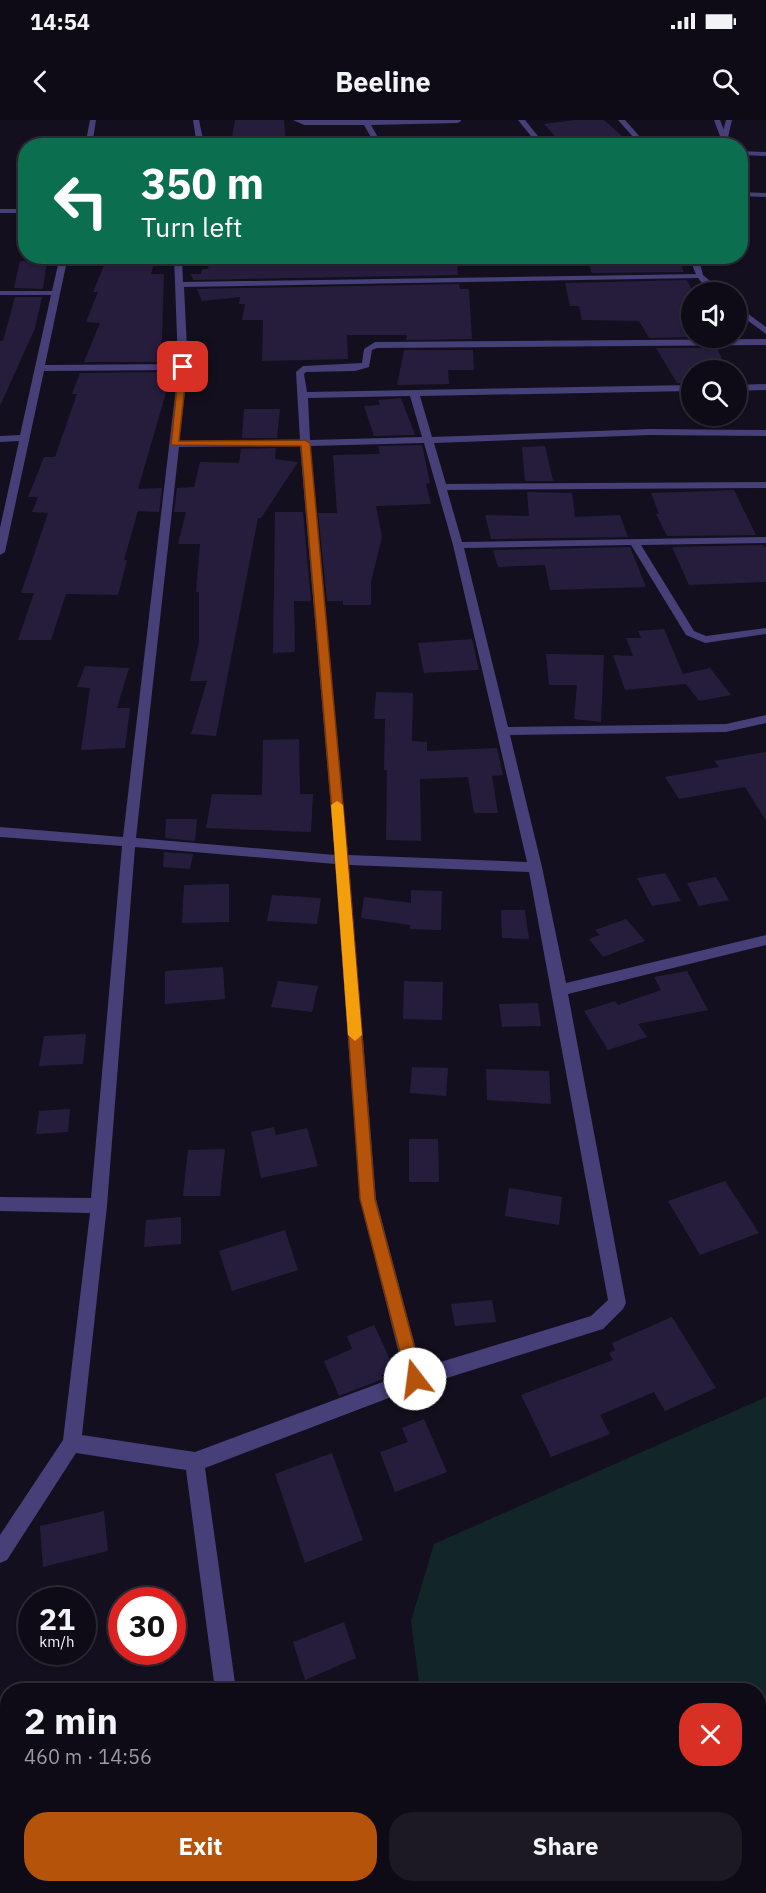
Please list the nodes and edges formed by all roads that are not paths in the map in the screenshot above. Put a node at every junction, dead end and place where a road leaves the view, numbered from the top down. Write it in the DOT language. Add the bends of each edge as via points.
graph roads {
  1 [pos="93,120"];
  2 [pos="196,120"];
  3 [pos="296,120"];
  4 [pos="521,120"];
  5 [pos="621,120"];
  6 [pos="717,120"];
  7 [pos="729,120"];
  8 [pos="458,121"];
  9 [pos="366,123"];
  10 [pos="90,138"];
  11 [pos="199,138"];
  12 [pos="375,138"];
  13 [pos="536,138"];
  14 [pos="638,138"];
  15 [pos="722,138"];
  16 [pos="724,138"];
  17 [pos="748,153"];
  18 [pos="766,154"];
  19 [pos="748,194"];
  20 [pos="766,195"];
  21 [pos="0,211"];
  22 [pos="18,211"];
  23 [pos="62,264"];
  24 [pos="179,264"];
  25 [pos="696,264"];
  26 [pos="699,276"];
  27 [pos="706,282"];
  28 [pos="180,285"];
  29 [pos="56,293"];
  30 [pos="0,294"];
  31 [pos="747,316"];
  32 [pos="766,331"];
  33 [pos="766,342"];
  34 [pos="183,367"];
  35 [pos="40,368"];
  36 [pos="766,387"];
  37 [pos="681,388"];
  38 [pos="747,388"];
  39 [pos="414,392"];
  40 [pos="303,395"];
  41 [pos="766,433"];
  42 [pos="25,438"];
  43 [pos="0,439"];
  44 [pos="428,440"];
  45 [pos="305,443"];
  46 [pos="174,444"];
  47 [pos="766,485"];
  48 [pos="443,487"];
  49 [pos="2,532"];
  50 [pos="766,540"];
  51 [pos="634,542"];
  52 [pos="458,545"];
  53 [pos="0,552"];
  54 [pos="766,631"];
  55 [pos="766,719"];
  56 [pos="504,731"];
  57 [pos="0,832"];
  58 [pos="129,842"];
  59 [pos="342,860"];
  60 [pos="535,867"];
  61 [pos="766,940"];
  62 [pos="560,990"];
  63 [pos="0,1204"];
  64 [pos="99,1206"];
  65 [pos="415,1379"];
  66 [pos="72,1443"];
  67 [pos="195,1462"];
  68 [pos="0,1553"];
  69 [pos="225,1683"];
  1 -- 10 [label="street"];
  2 -- 11 [label="street"];
  3 -- 9 [label="street"];
  4 -- 13 [label="street"];
  5 -- 14 [label="street"];
  6 -- 15 [label="street"];
  7 -- 16 [label="street"];
  8 -- 9 [label="street"];
  9 -- 12 [label="street"];
  17 -- 18 [label="street"];
  19 -- 20 [label="street"];
  21 -- 22 [label="street"];
  23 -- 29 [label="street"];
  24 -- 28 [label="street"];
  25 -- 26 [label="street"];
  26 -- 27 [label="street"];
  26 -- 28 [label="street"];
  28 -- 34 [label="street"];
  29 -- 30 [label="street"];
  29 -- 35 [label="street"];
  31 -- 32 [label="street"];
  33 -- 40 [label="street" via="375,345 368,349 366,365 303,369 299,374"];
  34 -- 35 [label="street"];
  34 -- 46 [label="street"];
  35 -- 42 [label="street"];
  36 -- 38 [label="street"];
  37 -- 39 [label="street"];
  39 -- 40 [label="street"];
  39 -- 44 [label="street"];
  40 -- 45 [label="street"];
  41 -- 44 [label="street" via="650,432"];
  42 -- 43 [label="street"];
  42 -- 49 [label="street"];
  44 -- 45 [label="street"];
  44 -- 48 [label="street"];
  45 -- 46 [label="street"];
  45 -- 59 [label="street"];
  46 -- 58 [label="street"];
  47 -- 48 [label="street"];
  48 -- 52 [label="street"];
  49 -- 53 [label="street"];
  50 -- 51 [label="street"];
  51 -- 52 [label="street"];
  51 -- 54 [label="street" via="690,633 705,640"];
  52 -- 56 [label="street"];
  55 -- 56 [label="street" via="726,728"];
  56 -- 60 [label="street"];
  57 -- 58 [label="street"];
  58 -- 59 [label="street"];
  58 -- 64 [label="street"];
  59 -- 60 [label="street"];
  59 -- 65 [label="street" via="368,1199"];
  60 -- 62 [label="street"];
  61 -- 62 [label="street"];
  62 -- 65 [label="street" via="617,1303 597,1323"];
  63 -- 64 [label="street"];
  64 -- 66 [label="street"];
  65 -- 67 [label="street"];
  66 -- 67 [label="street"];
  66 -- 68 [label="street"];
  67 -- 69 [label="street"];
}
